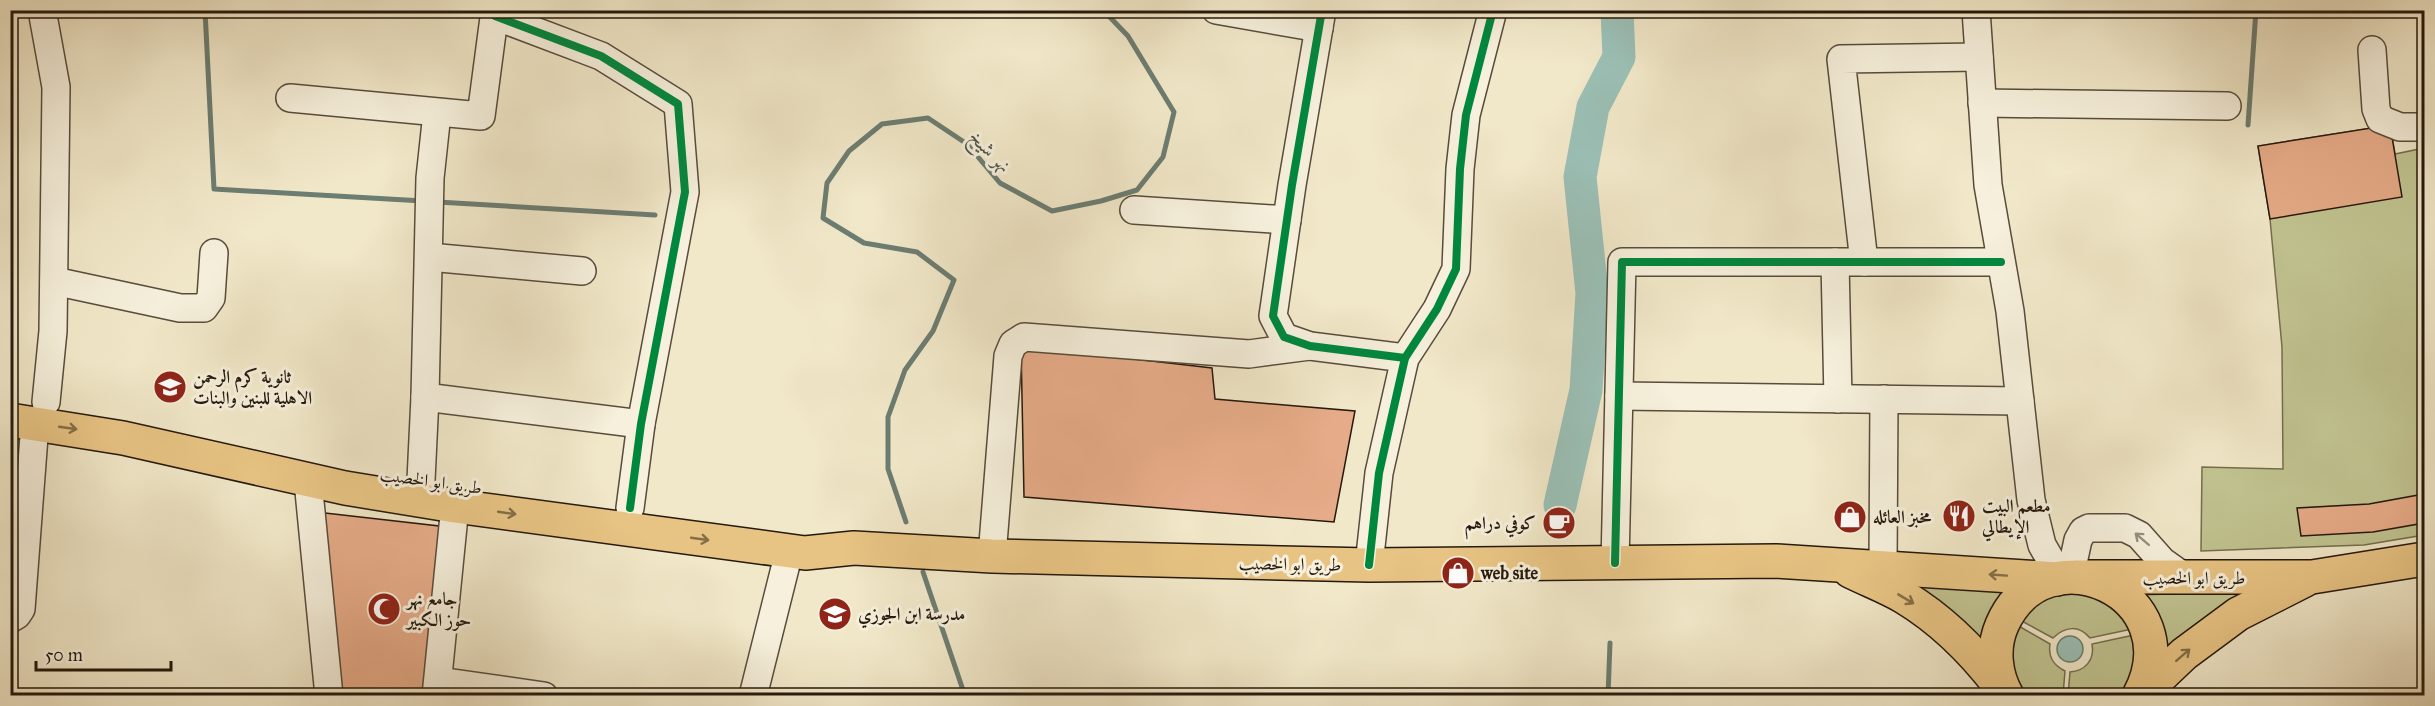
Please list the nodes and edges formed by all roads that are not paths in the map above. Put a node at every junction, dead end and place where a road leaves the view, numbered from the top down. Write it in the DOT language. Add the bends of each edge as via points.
graph roads {
  1 [pos="42,10"];
  2 [pos="1216,10"];
  3 [pos="1493,10"];
  4 [pos="1977,10"];
  5 [pos="495,13"];
  6 [pos="1321,19"];
  7 [pos="2372,50"];
  8 [pos="1980,57"];
  9 [pos="290,98"];
  10 [pos="1982,103"];
  11 [pos="2227,106"];
  12 [pos="437,113"];
  13 [pos="2424,127"];
  14 [pos="1134,210"];
  15 [pos="1287,220"];
  16 [pos="214,253"];
  17 [pos="429,257"];
  18 [pos="1864,261"];
  19 [pos="1835,262"];
  20 [pos="2001,262"];
  21 [pos="582,271"];
  22 [pos="54,281"];
  23 [pos="1310,346"];
  24 [pos="1405,358"];
  25 [pos="1619,396"];
  26 [pos="425,397"];
  27 [pos="10,398"];
  28 [pos="1838,399"];
  29 [pos="1884,399"];
  30 [pos="2020,401"];
  31 [pos="30,415"];
  32 [pos="641,424"];
  33 [pos="421,480"];
  34 [pos="308,481"];
  35 [pos="455,506"];
  36 [pos="630,508"];
  37 [pos="854,548"];
  38 [pos="789,552"];
  39 [pos="992,556"];
  40 [pos="2424,559"];
  41 [pos="1615,562"];
  42 [pos="1834,563"];
  43 [pos="1369,566"];
  44 [pos="1883,567"];
  45 [pos="2312,577"];
  46 [pos="2066,578"];
  47 [pos="2186,578"];
  48 [pos="10,618"];
  49 [pos="438,688"];
  50 [pos="2007,695"];
  51 [pos="329,696"];
  52 [pos="544,696"];
  53 [pos="753,696"];
  54 [pos="2140,696"];
  1 -- 22 [label="street" via="56,87"];
  2 -- 6 [label="street"];
  3 -- 24 [label="street" via="1466,115 1456,268 1437,309"];
  4 -- 8 [label="street"];
  5 -- 12 [label="street" via="481,116"];
  5 -- 32 [label="street" via="601,56 678,104 685,192"];
  6 -- 15 [label="street"];
  7 -- 13 [label="street" via="2380,118 2400,127"];
  8 -- 10 [label="street"];
  8 -- 18 [label="street" via="1841,59"];
  9 -- 12 [label="street"];
  10 -- 11 [label="street"];
  10 -- 20 [label="street" via="1988,185"];
  12 -- 17 [label="street" via="430,178"];
  14 -- 15 [label="street"];
  15 -- 23 [label="street" via="1273,316 1284,337"];
  16 -- 22 [label="street" via="211,298 204,308 180,308"];
  17 -- 21 [label="street"];
  17 -- 26 [label="street"];
  18 -- 19 [label="street"];
  18 -- 20 [label="street"];
  19 -- 25 [label="street" via="1622,262"];
  19 -- 28 [label="street"];
  20 -- 30 [label="street"];
  22 -- 31 [label="street" via="53,331"];
  23 -- 24 [label="street"];
  23 -- 39 [label="street" via="1249,354 1024,338 1013,344 1008,356"];
  24 -- 43 [label="street" via="1379,473"];
  25 -- 28 [label="street"];
  25 -- 41 [label="street"];
  26 -- 32 [label="street"];
  26 -- 33 [label="street"];
  27 -- 31 [label="main road, طريق ابو الخصيب"];
  28 -- 29 [label="street"];
  29 -- 30 [label="street"];
  29 -- 44 [label="street"];
  30 -- 46 [label="street" via="2035,521 2042,545"];
  31 -- 33 [label="main road, طريق ابو الخصيب" via="128,418 287,456"];
  31 -- 34 [label="main road, طريق ابو الخصيب, one-way"];
  31 -- 48 [label="street" via="21,609"];
  32 -- 36 [label="street"];
  33 -- 36 [label="main road, طريق ابو الخصيب"];
  34 -- 35 [label="main road, طريق ابو الخصيب"];
  34 -- 51 [label="street"];
  35 -- 38 [label="main road, طريق ابو الخصيب, one-way"];
  35 -- 49 [label="street"];
  36 -- 37 [label="main road, طريق ابو الخصيب" via="798,530"];
  37 -- 38 [label="main road, طريق ابو الخصيب" via="822,553"];
  37 -- 39 [label="main road, طريق ابو الخصيب"];
  38 -- 53 [label="street"];
  39 -- 43 [label="main road, طريق ابو الخصيب"];
  40 -- 45 [label="main road, طريق ابو الخصيب"];
  41 -- 42 [label="main road, طريق ابو الخصيب"];
  41 -- 43 [label="main road, طريق ابو الخصيب"];
  42 -- 44 [label="main road, طريق ابو الخصيب"];
  42 -- 50 [label="main road, طريق ابو الخصيب, one-way" via="1903,597 1938,621 1976,656"];
  46 -- 44 [label="main road, طريق ابو الخصيب, one-way"];
  45 -- 47 [label="main road, طريق ابو الخصيب"];
  54 -- 45 [label="main road, طريق ابو الخصيب, one-way" via="2184,654 2238,614"];
  46 -- 47 [label="main road, طريق ابو الخصيب"];
  47 -- 46 [label="street, one-way" via="2162,561 2139,535 2125,528 2083,531"];
  46 -- 50 [label="main road" via="2034,587 2007,614 1995,652 1997,672"];
  46 -- 54 [label="main road" via="2100,581 2121,593 2138,610 2148,632 2151,656"];
  49 -- 52 [label="street"];
}
